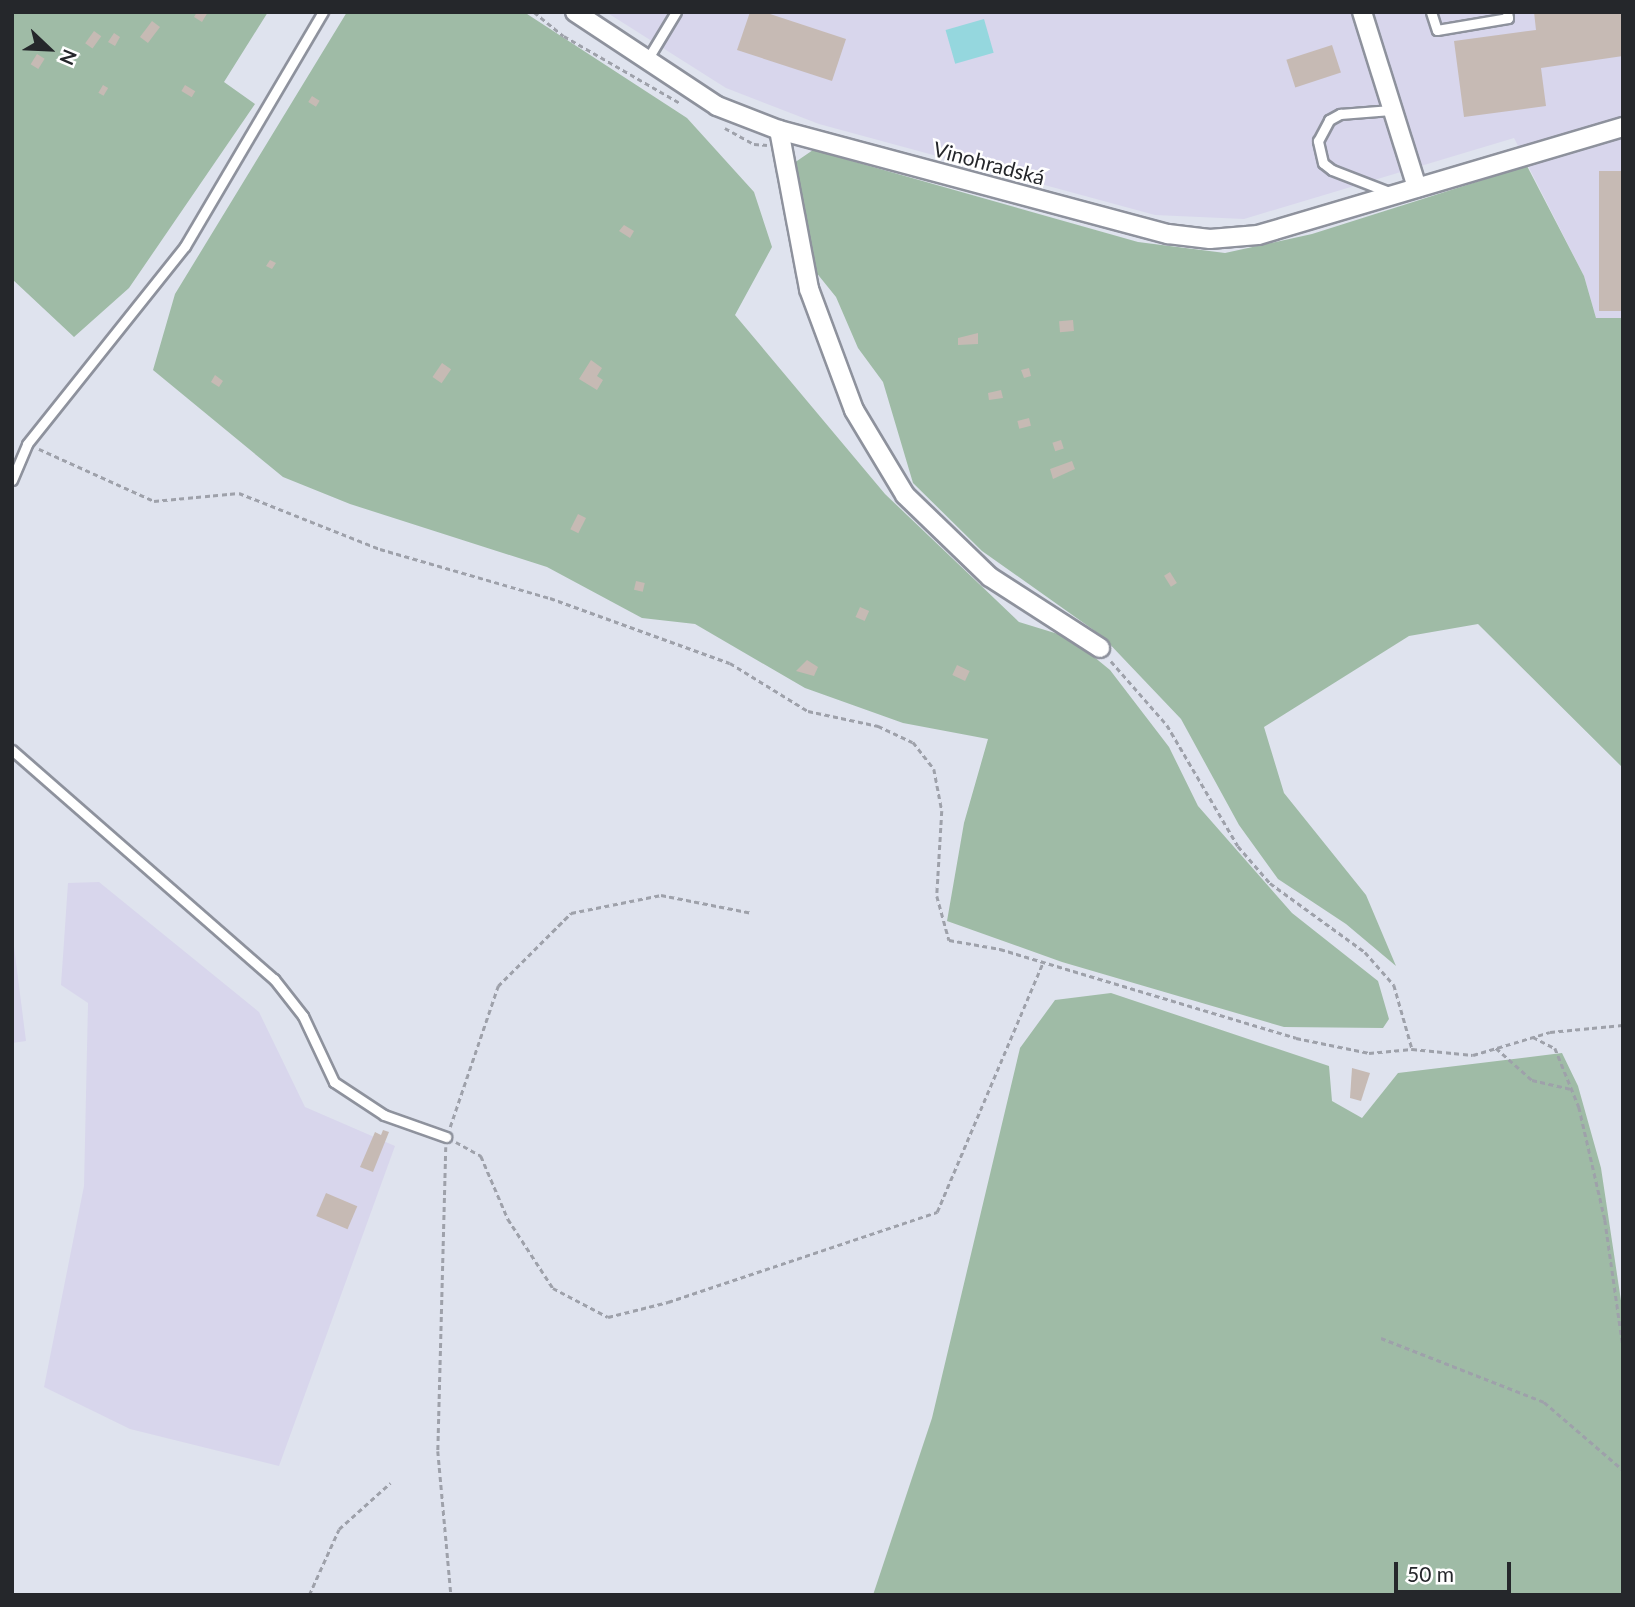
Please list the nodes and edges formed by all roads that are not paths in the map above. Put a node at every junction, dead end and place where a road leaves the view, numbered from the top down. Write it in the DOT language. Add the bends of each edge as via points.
graph roads {
  1 [pos="323,12"];
  2 [pos="575,12"];
  3 [pos="676,12"];
  4 [pos="1362,12"];
  5 [pos="1431,12"];
  6 [pos="1507,12"];
  7 [pos="647,60"];
  8 [pos="1391,110"];
  9 [pos="1623,127"];
  10 [pos="780,138"];
  11 [pos="1416,188"];
  12 [pos="1395,194"];
  13 [pos="12,480"];
  14 [pos="1100,648"];
  15 [pos="12,750"];
  16 [pos="446,1137"];
  1 -- 13 [label="lane" via="185,246 27,444"];
  2 -- 7 [label="street, Vinohradská"];
  3 -- 7 [label="lane"];
  4 -- 8 [label="street"];
  5 -- 6 [label="lane" via="1437,30 1508,18"];
  7 -- 10 [label="street, Vinohradská" via="717,106"];
  8 -- 11 [label="street"];
  8 -- 12 [label="lane" via="1340,114 1321,130 1318,152 1332,170"];
  9 -- 11 [label="street, Vinohradská"];
  10 -- 12 [label="street, Vinohradská" via="1189,236 1258,235"];
  10 -- 14 [label="street" via="809,289 853,410 905,495 990,577"];
  11 -- 12 [label="street, Vinohradská"];
  15 -- 16 [label="lane" via="274,979 303,1016 334,1083 384,1115"];
}
